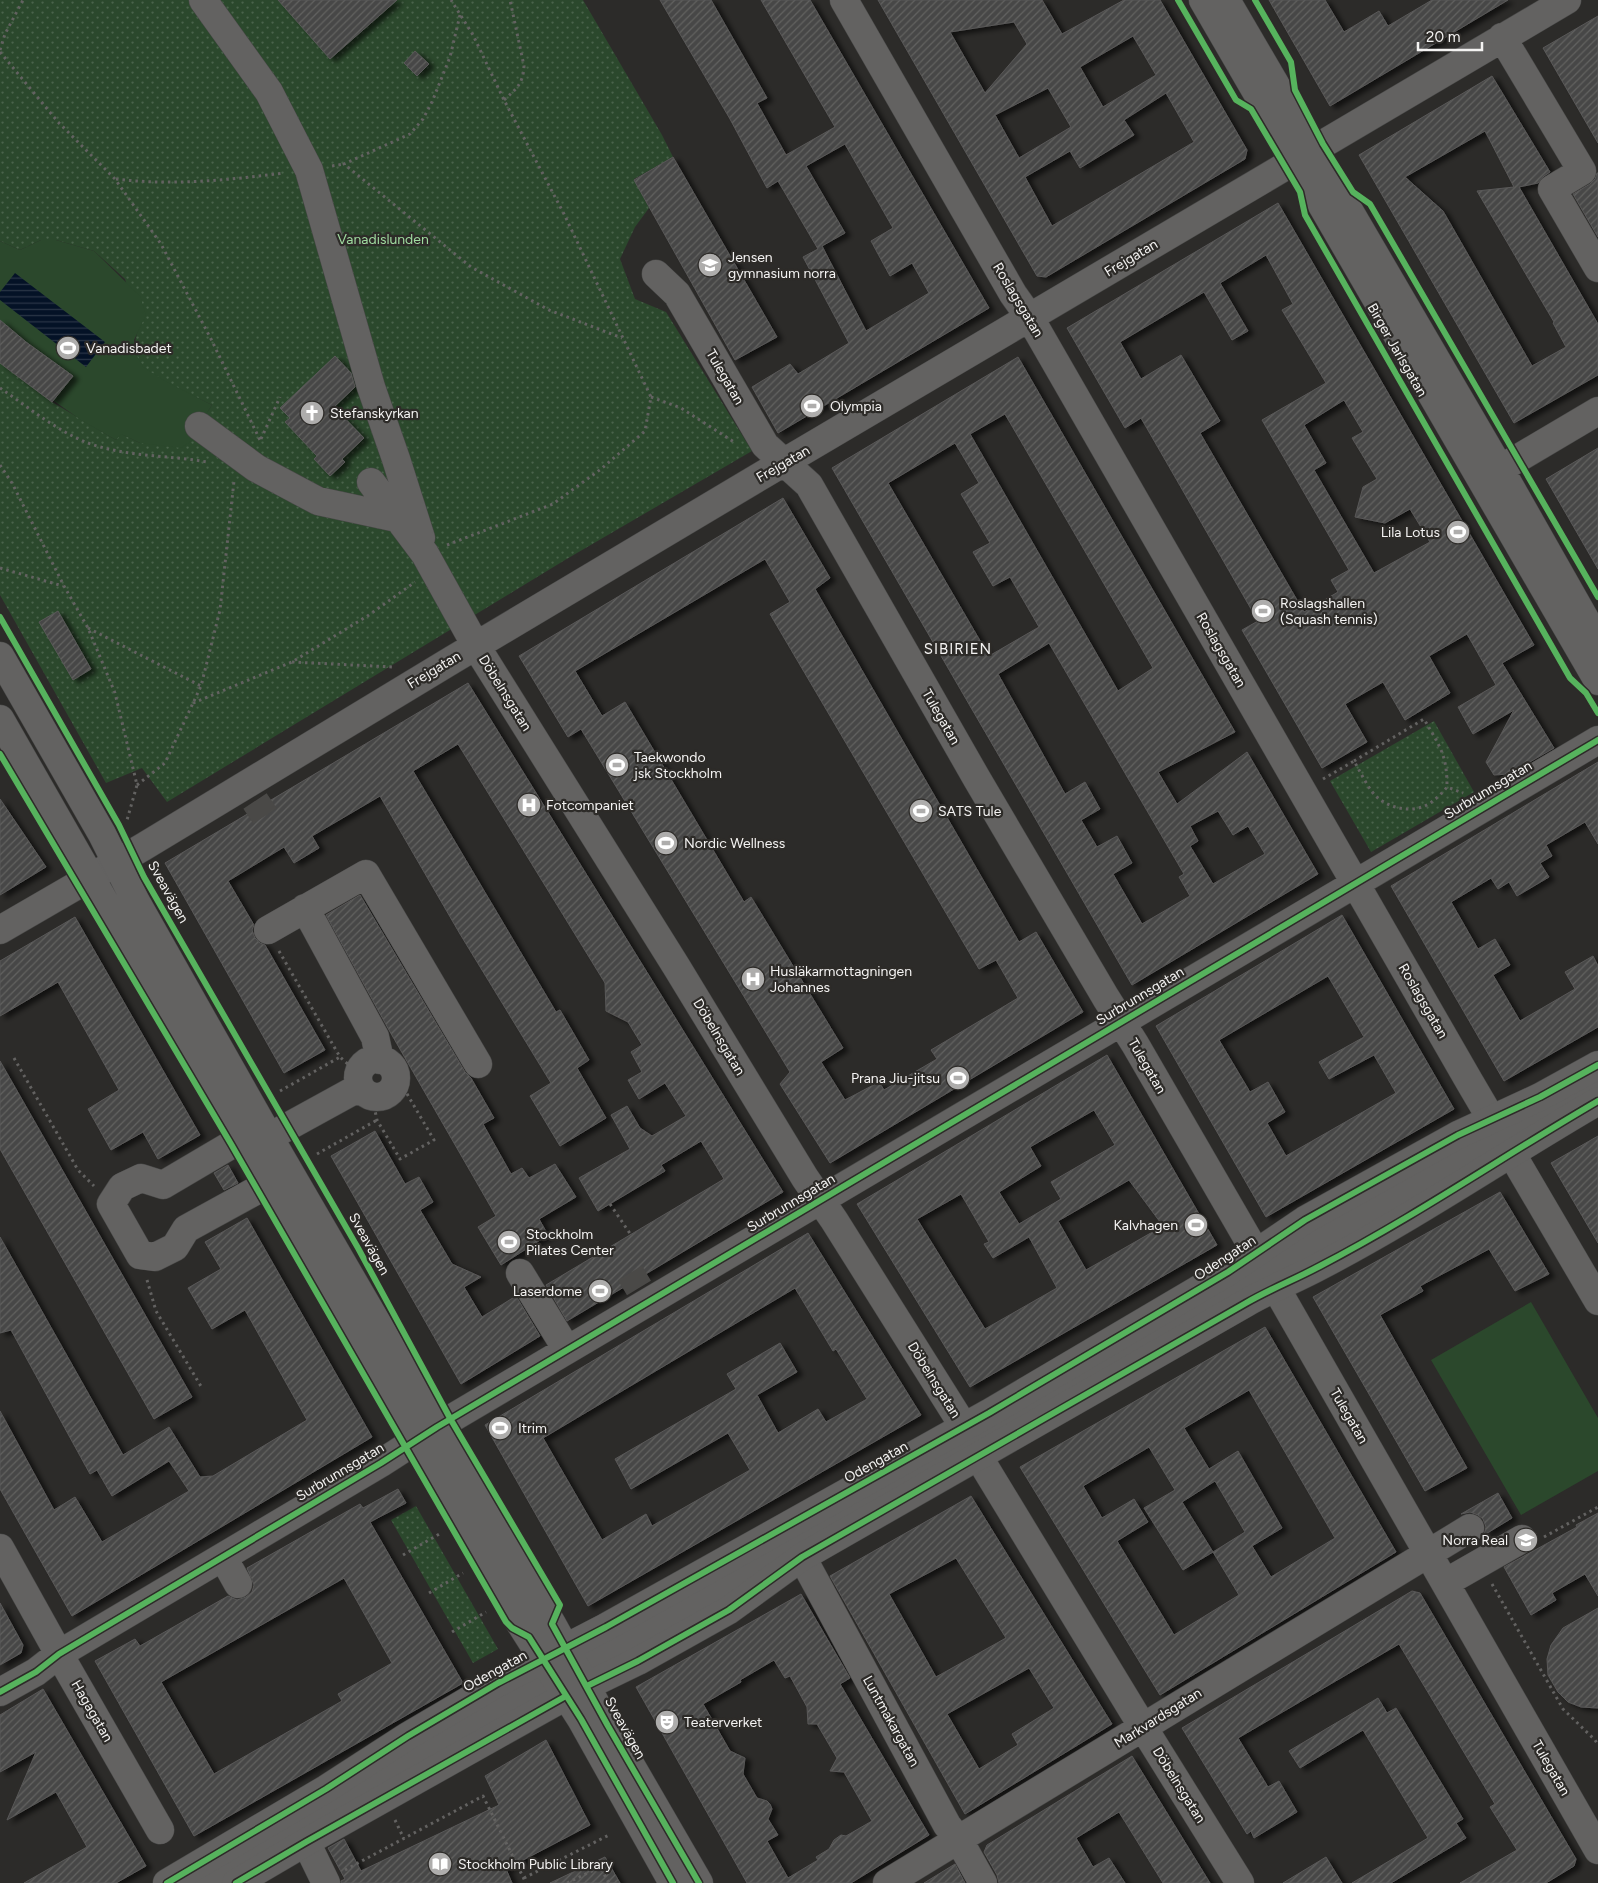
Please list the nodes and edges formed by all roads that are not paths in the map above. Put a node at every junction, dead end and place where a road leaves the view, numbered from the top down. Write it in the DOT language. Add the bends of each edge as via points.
graph roads {
  1 [pos="203,0"];
  2 [pos="844,0"];
  3 [pos="1203,0"];
  4 [pos="1226,0"];
  5 [pos="1566,0"];
  6 [pos="1502,37"];
  7 [pos="1304,155"];
  8 [pos="1598,268"];
  9 [pos="656,274"];
  10 [pos="1030,318"];
  11 [pos="1598,411"];
  12 [pos="199,426"];
  13 [pos="785,463"];
  14 [pos="1500,469"];
  15 [pos="370,482"];
  16 [pos="398,518"];
  17 [pos="430,561"];
  18 [pos="1598,642"];
  19 [pos="476,646"];
  20 [pos="4,672"];
  21 [pos="1598,681"];
  22 [pos="0,719"];
  23 [pos="1598,740"];
  24 [pos="116,861"];
  25 [pos="89,877"];
  26 [pos="1355,883"];
  27 [pos="305,908"];
  28 [pos="0,930"];
  29 [pos="268,930"];
  30 [pos="1121,1022"];
  31 [pos="478,1064"];
  32 [pos="1598,1065"];
  33 [pos="1598,1083"];
  34 [pos="1598,1101"];
  35 [pos="269,1137"];
  36 [pos="1502,1137"];
  37 [pos="241,1139"];
  38 [pos="268,1184"];
  39 [pos="820,1201"];
  40 [pos="1266,1271"];
  41 [pos="520,1273"];
  42 [pos="1598,1301"];
  43 [pos="567,1350"];
  44 [pos="964,1427"];
  45 [pos="427,1434"];
  46 [pos="978,1456"];
  47 [pos="1470,1528"];
  48 [pos="1522,1539"];
  49 [pos="0,1548"];
  50 [pos="1428,1554"];
  51 [pos="223,1557"];
  52 [pos="802,1557"];
  53 [pos="1445,1583"];
  54 [pos="238,1584"];
  55 [pos="59,1654"];
  56 [pos="566,1673"];
  57 [pos="0,1692"];
  58 [pos="1143,1727"];
  59 [pos="160,1830"];
  60 [pos="959,1840"];
  61 [pos="306,1842"];
  62 [pos="1598,1850"];
  63 [pos="325,1882"];
  64 [pos="167,1883"];
  65 [pos="204,1883"];
  66 [pos="236,1883"];
  67 [pos="673,1883"];
  68 [pos="699,1883"];
  69 [pos="887,1883"];
  70 [pos="983,1883"];
  71 [pos="1240,1883"];
  1 -- 17 [label="street" via="270,92 308,170 371,387"];
  2 -- 10 [label="street, Roslagsgatan" via="1013,294"];
  3 -- 7 [label="street, Birger Jarlsgatan"];
  4 -- 7 [label="street, Birger Jarlsgatan"];
  5 -- 6 [label="street, Frejgatan"];
  6 -- 7 [label="street, Frejgatan"];
  6 -- 8 [label="street" via="1582,171 1552,189"];
  7 -- 10 [label="street, Frejgatan"];
  7 -- 14 [label="street, Birger Jarlsgatan"];
  7 -- 21 [label="street, Birger Jarlsgatan"];
  9 -- 13 [label="street, Tulegatan" via="677,294 765,445"];
  10 -- 13 [label="street, Frejgatan"];
  10 -- 26 [label="street, Roslagsgatan"];
  11 -- 14 [label="street"];
  12 -- 16 [label="street" via="245,474 318,501"];
  13 -- 19 [label="street, Frejgatan"];
  13 -- 30 [label="street, Tulegatan" via="809,485"];
  14 -- 18 [label="street, Birger Jarlsgatan"];
  15 -- 16 [label="street"];
  16 -- 17 [label="street"];
  17 -- 19 [label="street, Döbelnsgatan"];
  19 -- 24 [label="street, Frejgatan" via="251,793"];
  19 -- 39 [label="street, Döbelnsgatan"];
  20 -- 24 [label="street, Sveavägen"];
  22 -- 25 [label="street, Sveavägen"];
  23 -- 26 [label="street, Surbrunnsgatan"];
  24 -- 25 [label="street, Frejgatan"];
  24 -- 35 [label="street, Sveavägen"];
  25 -- 28 [label="street, Frejgatan"];
  25 -- 37 [label="street, Sveavägen"];
  26 -- 30 [label="street, Surbrunnsgatan"];
  26 -- 36 [label="street, Roslagsgatan"];
  27 -- 29 [label="street"];
  27 -- 31 [label="street" via="366,874"];
  27 -- 35 [label="street" via="375,1036 369,1082"];
  30 -- 39 [label="street, Surbrunnsgatan"];
  30 -- 40 [label="street, Tulegatan"];
  32 -- 36 [label="street, Odengatan" via="1540,1097"];
  33 -- 36 [label="street, Odengatan"];
  34 -- 36 [label="street, Odengatan"];
  35 -- 45 [label="street, Sveavägen"];
  36 -- 40 [label="street, Odengatan" via="1468,1181 1320,1266"];
  36 -- 40 [label="street, Odengatan" via="1458,1135 1370,1183 1305,1220"];
  36 -- 42 [label="street, Roslagsgatan"];
  37 -- 38 [label="street, Sveavägen"];
  37 -- 38 [label="street" via="163,1185 141,1178 122,1187 111,1204 140,1255 155,1257 175,1247 186,1229"];
  38 -- 45 [label="street, Sveavägen"];
  39 -- 43 [label="street, Surbrunnsgatan" via="643,1295"];
  39 -- 44 [label="street, Döbelnsgatan"];
  40 -- 44 [label="street, Odengatan" via="1228,1272"];
  40 -- 46 [label="street, Odengatan"];
  40 -- 50 [label="street, Tulegatan"];
  40 -- 56 [label="street, Odengatan"];
  41 -- 43 [label="street"];
  43 -- 45 [label="street, Surbrunnsgatan"];
  44 -- 56 [label="street, Odengatan" via="606,1628"];
  45 -- 51 [label="street, Surbrunnsgatan"];
  45 -- 56 [label="street, Sveavägen"];
  46 -- 52 [label="street, Odengatan"];
  46 -- 58 [label="street, Döbelnsgatan"];
  47 -- 50 [label="street, Markvardsgatan"];
  48 -- 53 [label="street"];
  49 -- 55 [label="street, Hagagatan"];
  50 -- 53 [label="street, Tulegatan"];
  50 -- 58 [label="street, Markvardsgatan"];
  51 -- 54 [label="street"];
  51 -- 55 [label="street, Surbrunnsgatan"];
  52 -- 56 [label="street, Odengatan" via="729,1610 638,1661"];
  52 -- 60 [label="street, Luntmakargatan" via="947,1825"];
  53 -- 62 [label="street, Tulegatan"];
  55 -- 57 [label="street, Surbrunnsgatan" via="36,1672"];
  55 -- 59 [label="street, Hagagatan"];
  56 -- 61 [label="street, Odengatan"];
  56 -- 64 [label="street, Odengatan" via="498,1683"];
  56 -- 65 [label="street, Odengatan"];
  56 -- 67 [label="street, Sveavägen"];
  56 -- 68 [label="street, Sveavägen"];
  58 -- 60 [label="street, Markvardsgatan"];
  58 -- 71 [label="street, Döbelnsgatan"];
  60 -- 69 [label="street, Markvardsgatan"];
  60 -- 70 [label="street, Luntmakargatan"];
  61 -- 63 [label="street"];
  61 -- 66 [label="street, Odengatan"];
}
